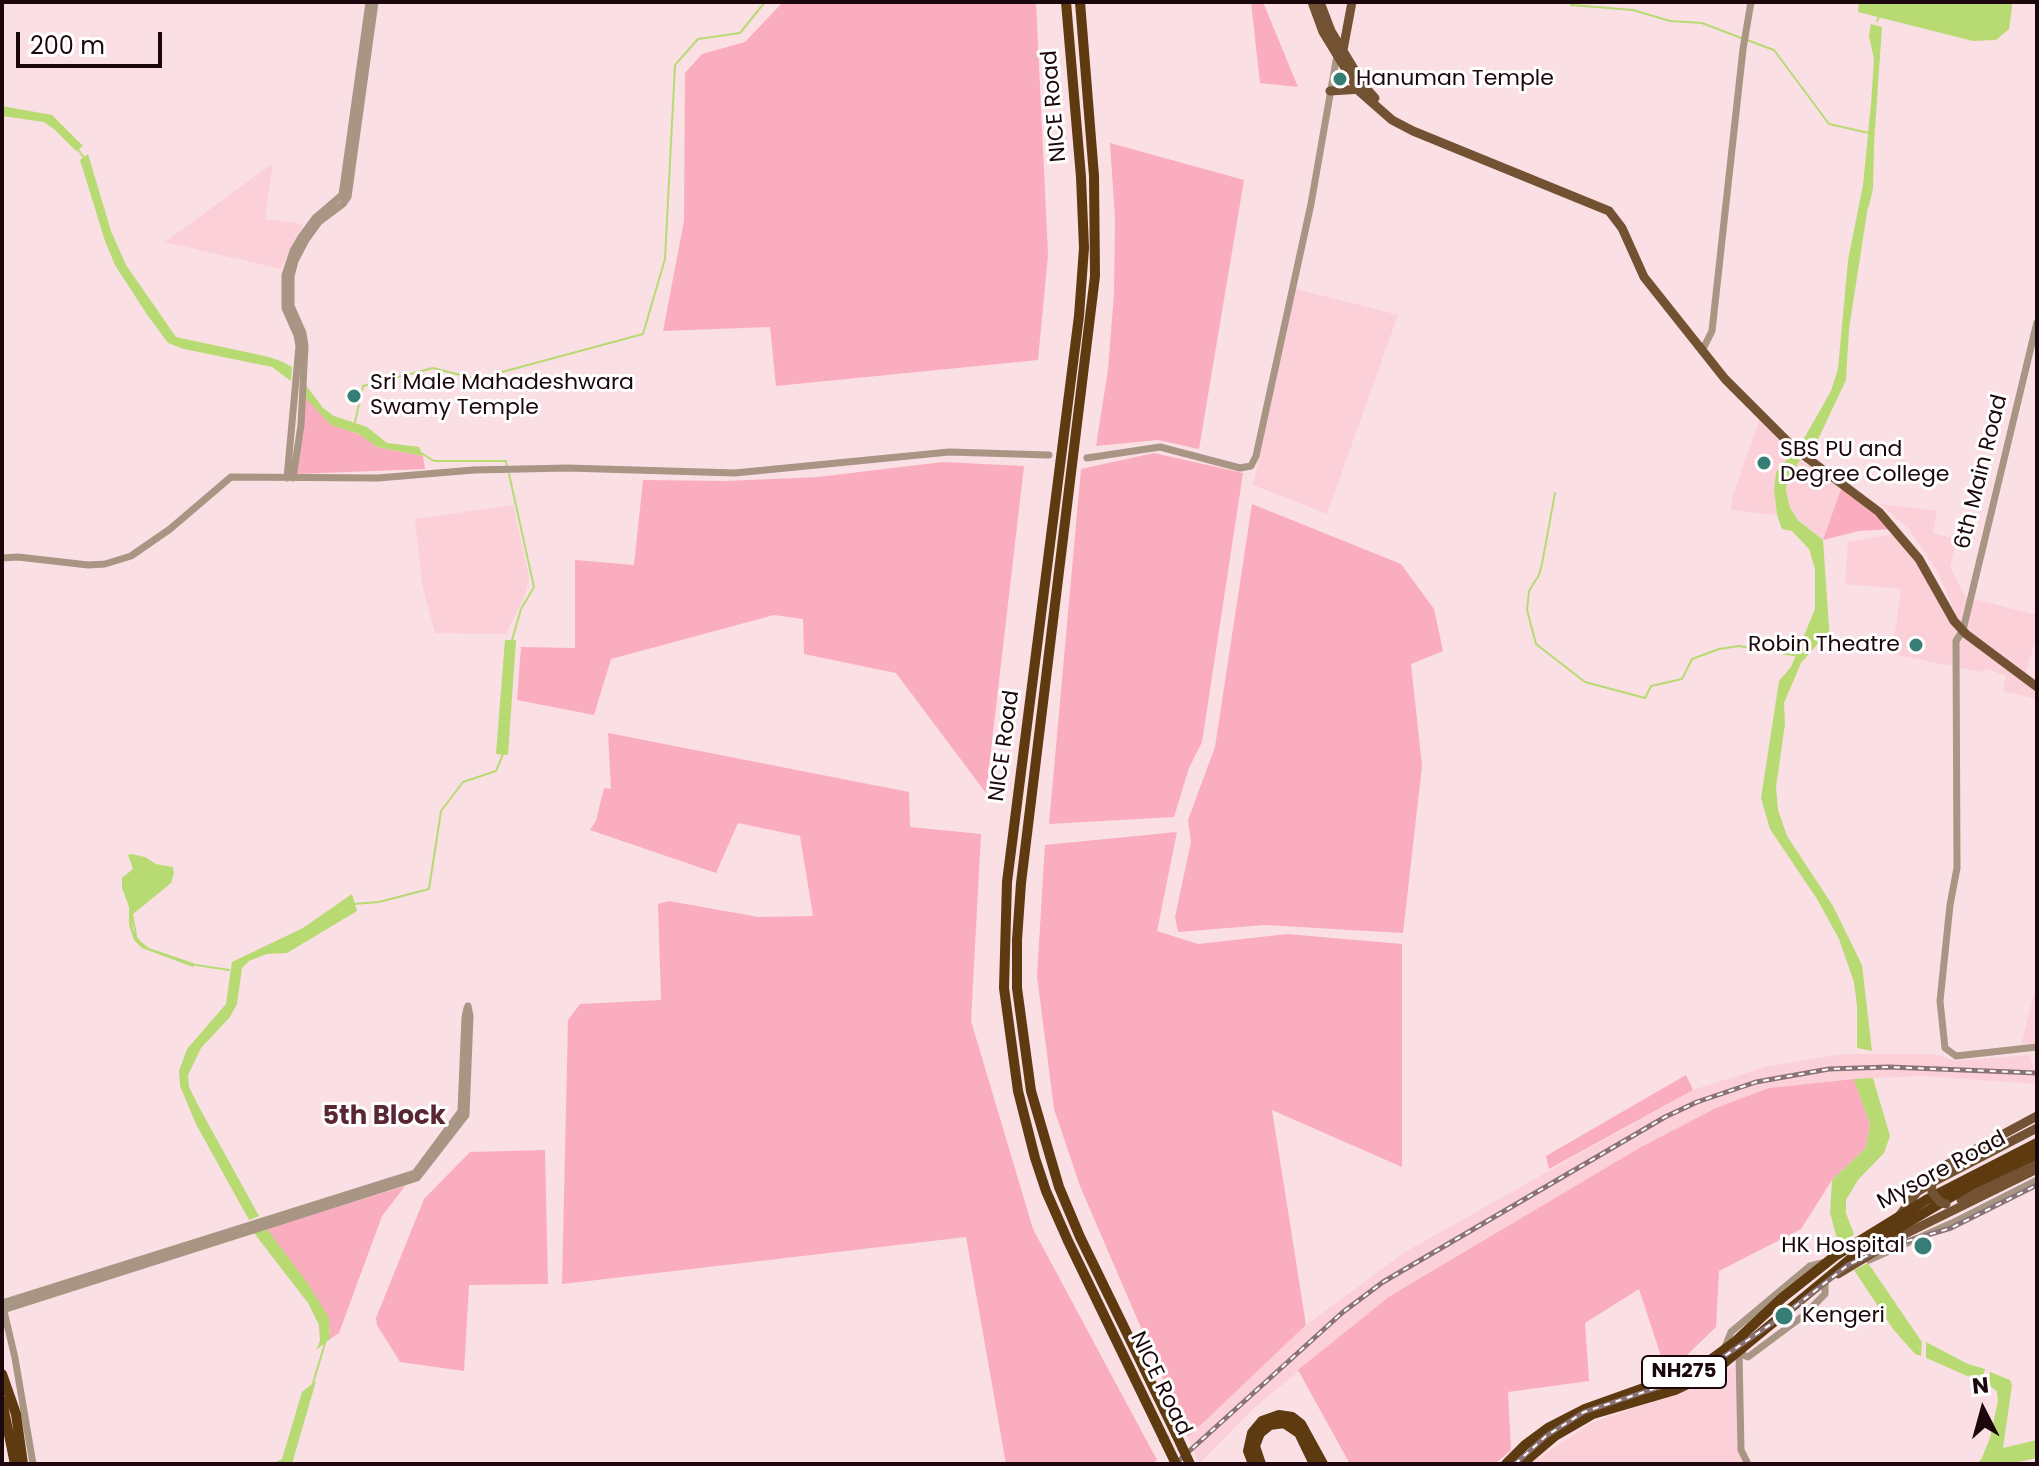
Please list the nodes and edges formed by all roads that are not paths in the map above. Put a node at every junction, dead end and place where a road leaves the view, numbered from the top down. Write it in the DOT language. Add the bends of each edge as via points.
graph roads {
  1 [pos="372,2"];
  2 [pos="1066,2"];
  3 [pos="1080,2"];
  4 [pos="1312,2"];
  5 [pos="1320,2"];
  6 [pos="1346,2"];
  7 [pos="1352,2"];
  8 [pos="1751,2"];
  9 [pos="1340,51"];
  10 [pos="1362,89"];
  11 [pos="1330,91"];
  12 [pos="2037,322"];
  13 [pos="1704,347"];
  14 [pos="1796,446"];
  15 [pos="1049,455"];
  16 [pos="1087,458"];
  17 [pos="290,478"];
  18 [pos="2,558"];
  19 [pos="1961,628"];
  20 [pos="2037,687"];
  21 [pos="2037,1047"];
  22 [pos="2037,1116"];
  23 [pos="2037,1128"];
  24 [pos="2037,1143"];
  25 [pos="2037,1157"];
  26 [pos="2037,1169"];
  27 [pos="2037,1180"];
  28 [pos="1900,1215"];
  29 [pos="1854,1254"];
  30 [pos="2,1306"];
  31 [pos="1739,1353"];
  32 [pos="2,1374"];
  33 [pos="2,1401"];
  34 [pos="1525,1445"];
  35 [pos="1526,1460"];
  36 [pos="15,1464"];
  37 [pos="23,1464"];
  38 [pos="33,1464"];
  39 [pos="1176,1464"];
  40 [pos="1190,1464"];
  41 [pos="1253,1464"];
  42 [pos="1261,1464"];
  43 [pos="1314,1464"];
  44 [pos="1323,1464"];
  45 [pos="1506,1464"];
  46 [pos="1748,1464"];
  1 -- 17 [label="street" via="348,197 306,240 291,276 291,306 304,339"];
  2 -- 39 [label="highway, NICE Road, bridge" via="1084,248 1007,882 1004,988 1012,1062 1038,1169"];
  3 -- 40 [label="highway, NICE Road, bridge" via="1094,176 1095,276 1021,883 1017,988 1031,1091 1052,1166 1080,1237"];
  4 -- 9 [label="main road" via="1323,32"];
  5 -- 9 [label="main road"];
  6 -- 9 [label="main road"];
  7 -- 9 [label="main road"];
  8 -- 13 [label="street" via="1712,331"];
  9 -- 10 [label="main road"];
  9 -- 11 [label="street"];
  10 -- 11 [label="main road"];
  10 -- 13 [label="main road" via="1394,117 1415,127 1611,206 1656,288"];
  10 -- 14 [label="main road" via="1385,115 1413,131 1609,211 1668,310 1725,379"];
  11 -- 16 [label="street" via="1311,204 1251,466 1240,468 1160,447"];
  12 -- 19 [label="street, 6th Main Road"];
  13 -- 14 [label="main road"];
  14 -- 19 [label="main road" via="1896,529"];
  15 -- 17 [label="street" via="949,452 735,473 568,468"];
  17 -- 18 [label="street" via="231,477 131,556 105,564"];
  19 -- 20 [label="main road"];
  19 -- 21 [label="street, 6th Main Road" via="1955,653 1957,868 1940,1001 1945,1048 1956,1056"];
  22 -- 25 [label="main road, bridge" via="1937,1170 1930,1186 1946,1204 1956,1203"];
  23 -- 28 [label="main road" via="1917,1192"];
  24 -- 28 [label="highway, Mysore Road / NH275"];
  25 -- 29 [label="highway, Mysore Road / NH275" via="1973,1184"];
  26 -- 29 [label="main road"];
  27 -- 29 [label="street" via="1952,1223"];
  28 -- 29 [label="highway, Mysore Road / NH275"];
  29 -- 31 [label="highway, Mysore Road / NH275"];
  29 -- 34 [label="highway, Mysore Road / NH275" via="1827,1262 1709,1361 1585,1409"];
  30 -- 30 [label="street" via="415,1173 461,1111 468,1006 466,1115 417,1178"];
  30 -- 38 [label="street"];
  31 -- 35 [label="highway, Mysore Road / NH275" via="1695,1382 1589,1416"];
  31 -- 46 [label="street" via="1741,1450"];
  32 -- 37 [label="highway" via="16,1414"];
  33 -- 36 [label="highway"];
  34 -- 35 [label="highway"];
  34 -- 45 [label="highway, Mysore Road / NH275"];
  41 -- 44 [label="highway" via="1248,1451 1252,1433 1262,1421 1279,1415 1301,1424"];
  42 -- 43 [label="highway" via="1255,1446 1260,1433 1284,1423 1299,1433"];
}
